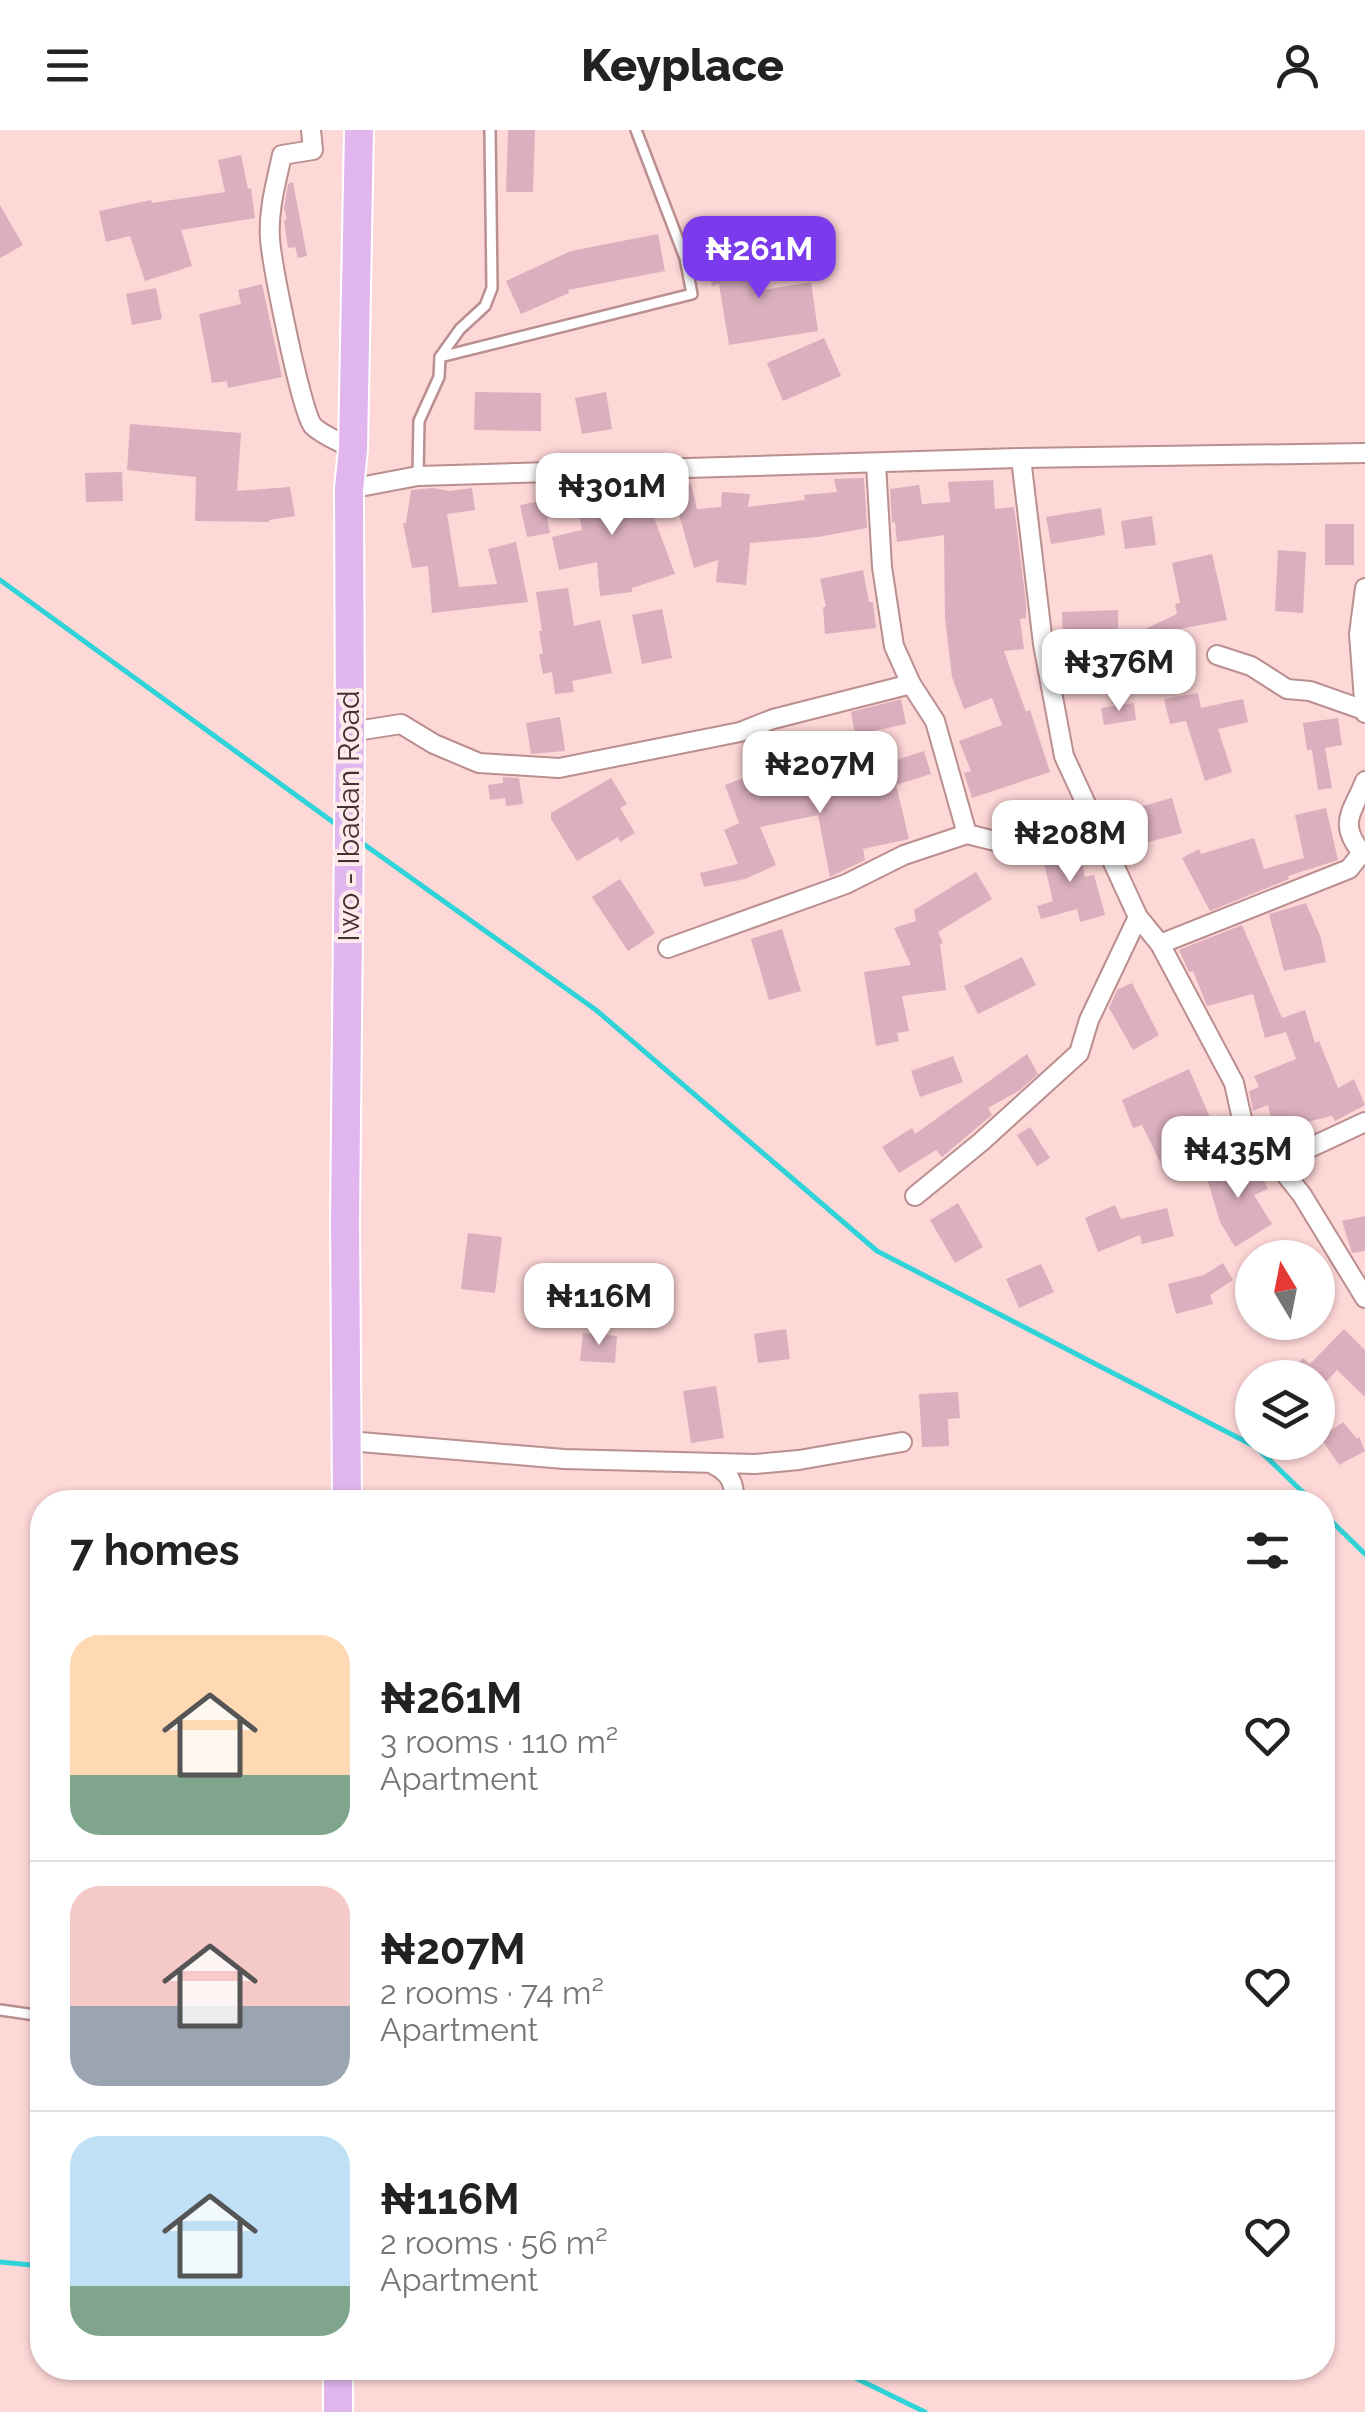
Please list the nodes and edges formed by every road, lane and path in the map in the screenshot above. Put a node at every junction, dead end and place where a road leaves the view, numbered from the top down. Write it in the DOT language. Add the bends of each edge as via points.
graph roads {
  1 [pos="311,130"];
  2 [pos="359,130"];
  3 [pos="490,130"];
  4 [pos="636,130"];
  5 [pos="440,357"];
  6 [pos="353,449"];
  7 [pos="1365,452"];
  8 [pos="1021,458"];
  9 [pos="876,464"];
  10 [pos="418,476"];
  11 [pos="349,489"];
  12 [pos="1365,588"];
  13 [pos="1217,655"];
  14 [pos="910,684"];
  15 [pos="1364,712"];
  16 [pos="350,732"];
  17 [pos="1365,781"];
  18 [pos="1088,807"];
  19 [pos="967,834"];
  20 [pos="1363,854"];
  21 [pos="1138,917"];
  22 [pos="1160,944"];
  23 [pos="668,948"];
  24 [pos="1365,1122"];
  25 [pos="1275,1164"];
  26 [pos="915,1196"];
  27 [pos="1365,1298"];
  28 [pos="348,1441"];
  29 [pos="902,1442"];
  30 [pos="714,1464"];
  31 [pos="347,1490"];
  32 [pos="734,1490"];
  33 [pos="0,2010"];
  34 [pos="30,2014"];
  35 [pos="338,2380"];
  36 [pos="338,2412"];
  1 -- 6 [label="street" via="313,150 282,155 270,238 307,414 312,425"];
  2 -- 6 [label="main road, Iwo - Ibadan Road"];
  3 -- 5 [label="lane" via="492,288 485,306"];
  4 -- 5 [label="lane" via="685,258 692,294"];
  5 -- 10 [label="lane" via="439,377 419,421"];
  6 -- 11 [label="main road, Iwo - Ibadan Road"];
  7 -- 8 [label="street"];
  8 -- 9 [label="street"];
  8 -- 18 [label="street" via="1058,732"];
  9 -- 10 [label="street"];
  9 -- 14 [label="street" via="887,608"];
  10 -- 11 [label="street"];
  11 -- 16 [label="main road, Iwo - Ibadan Road"];
  12 -- 15 [label="street" via="1359,634"];
  13 -- 15 [label="street" via="1251,666 1286,689"];
  14 -- 16 [label="street" via="740,732 558,768 479,763 401,724"];
  14 -- 19 [label="street" via="935,721"];
  16 -- 28 [label="main road, Iwo - Ibadan Road"];
  17 -- 20 [label="street" via="1348,813 1350,839"];
  18 -- 19 [label="street" via="1003,843"];
  18 -- 21 [label="street"];
  19 -- 23 [label="street"];
  20 -- 22 [label="street" via="1349,869"];
  21 -- 22 [label="street"];
  21 -- 26 [label="street" via="1079,1053"];
  22 -- 25 [label="street" via="1234,1083 1242,1119"];
  24 -- 25 [label="street"];
  25 -- 27 [label="street" via="1302,1195"];
  28 -- 30 [label="street"];
  28 -- 31 [label="main road, Iwo - Ibadan Road"];
  29 -- 30 [label="street" via="799,1460"];
  30 -- 32 [label="street" via="725,1470"];
  33 -- 34 [label="lane"];
  35 -- 36 [label="main road"];
}
